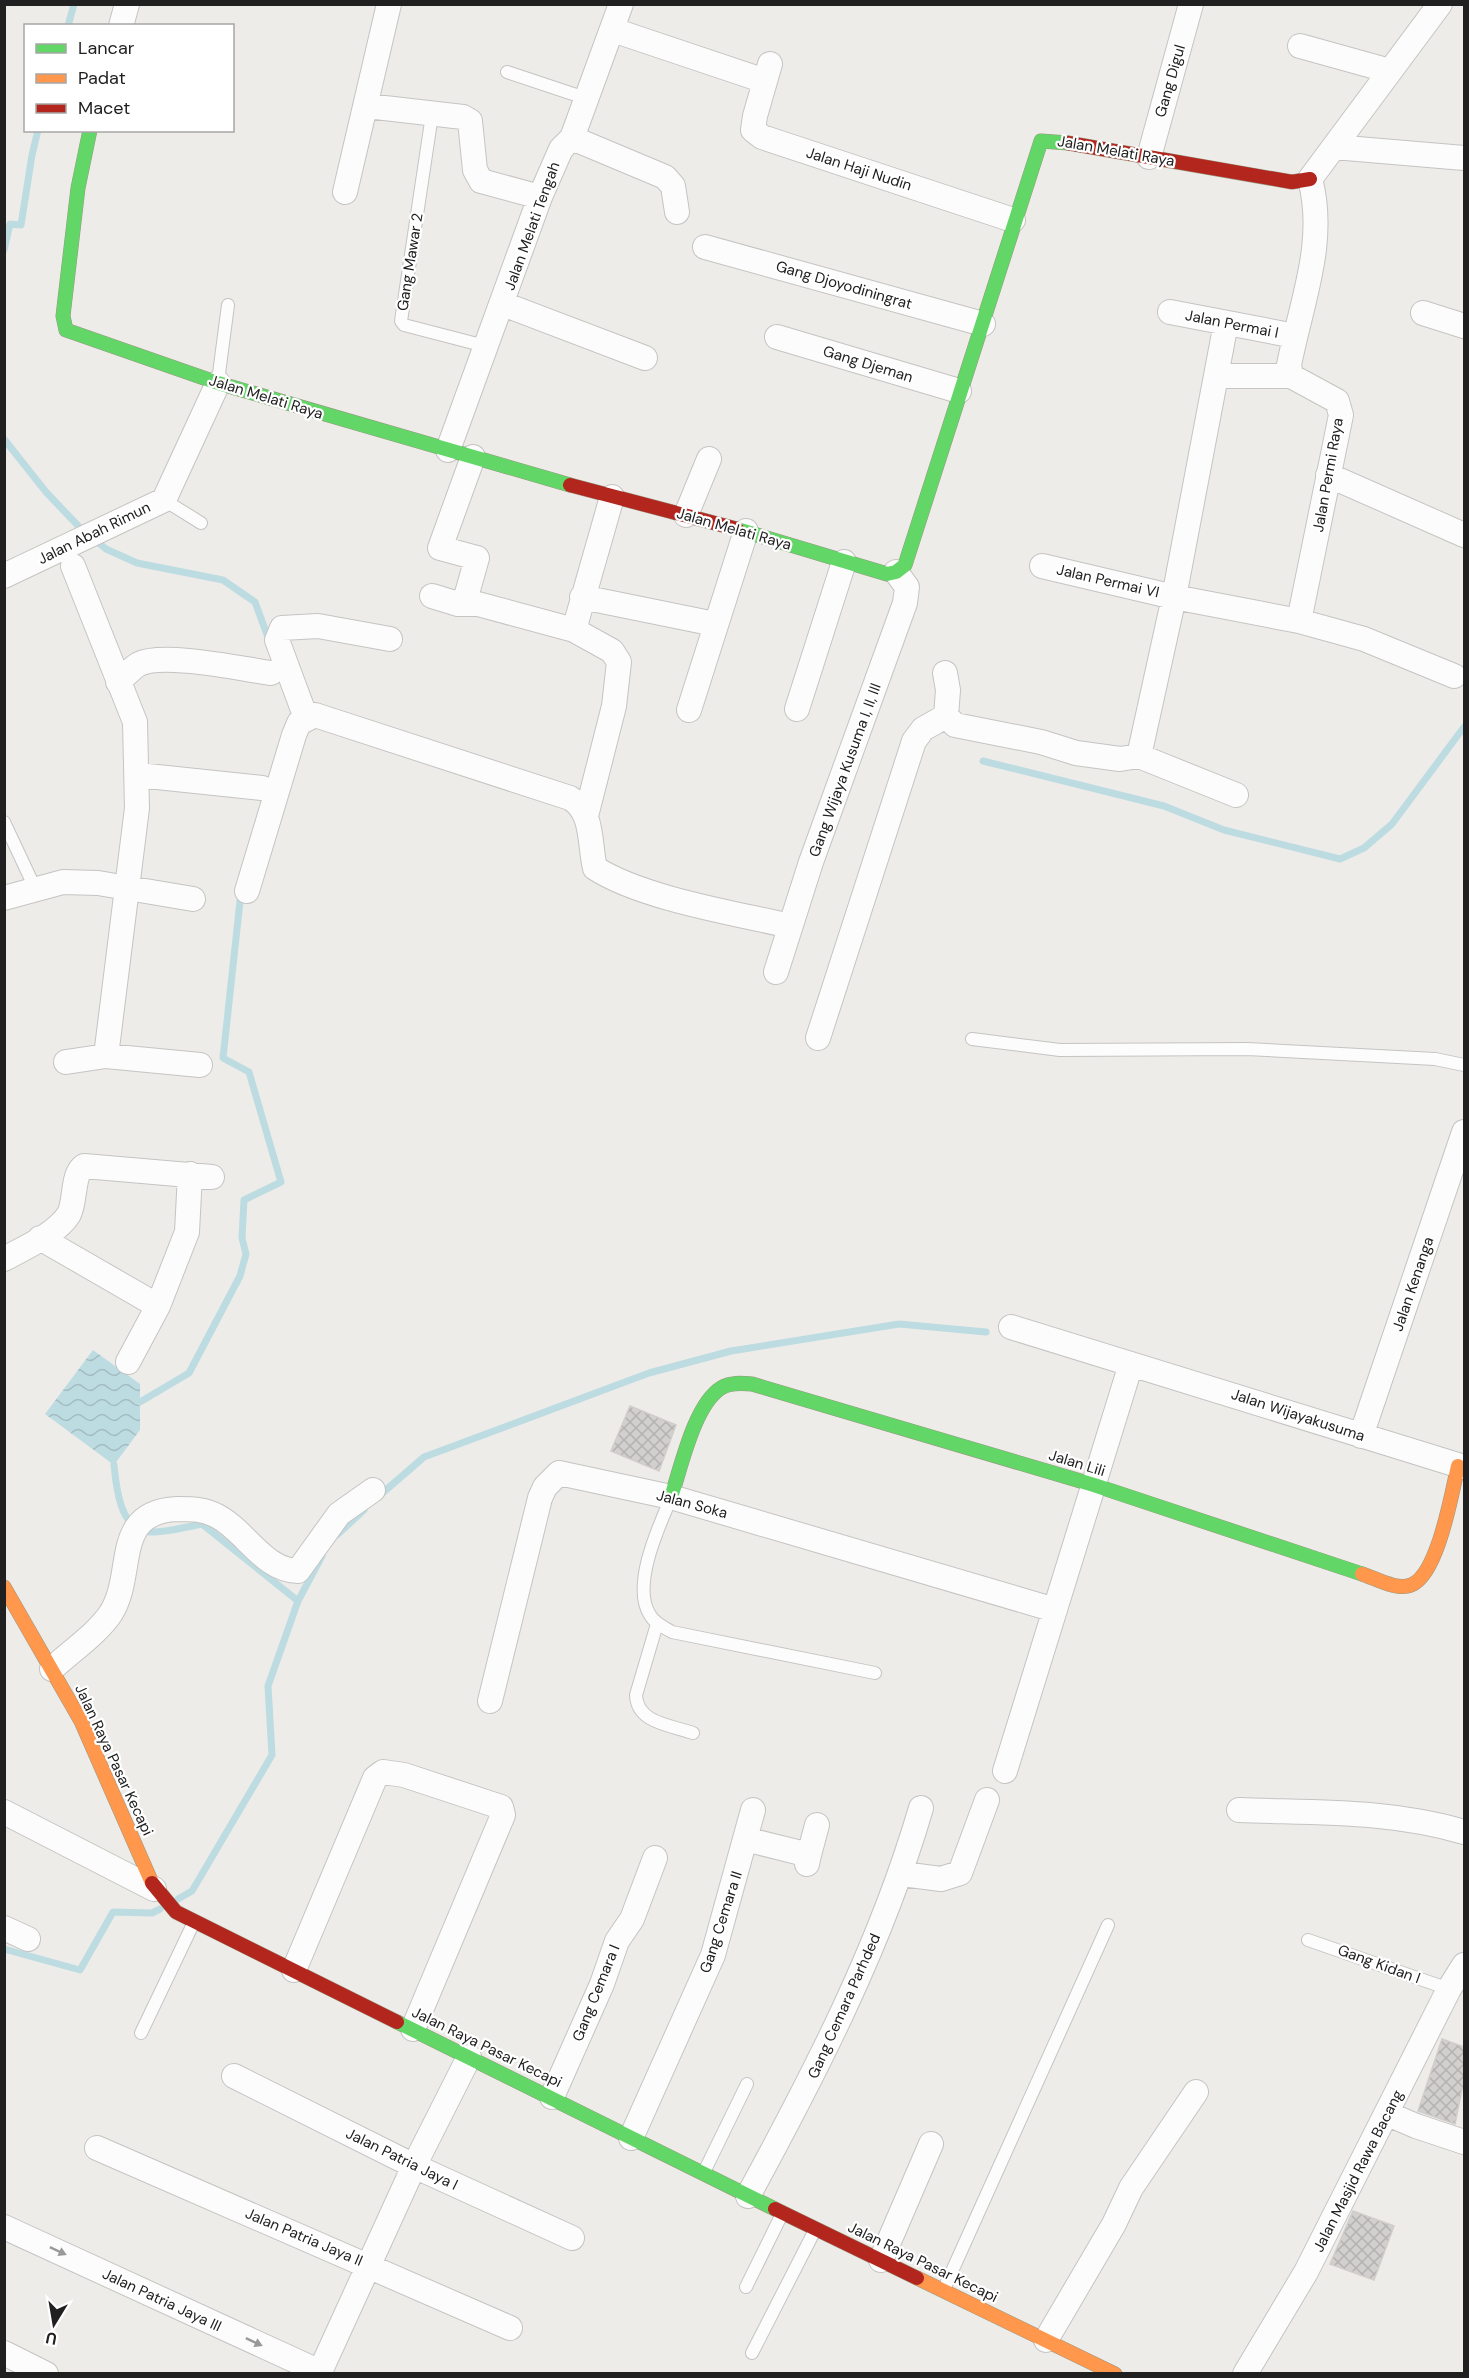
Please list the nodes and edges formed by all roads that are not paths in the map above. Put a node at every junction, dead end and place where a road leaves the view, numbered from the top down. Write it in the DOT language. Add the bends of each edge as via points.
graph roads {
  1 [pos="127,4"];
  2 [pos="389,4"];
  3 [pos="621,4"];
  4 [pos="1191,4"];
  5 [pos="1440,4"];
  6 [pos="122,24"];
  7 [pos="613,30"];
  8 [pos="1300,46"];
  9 [pos="1390,70"];
  10 [pos="507,72"];
  11 [pos="588,99"];
  12 [pos="367,106"];
  13 [pos="432,115"];
  14 [pos="90,132"];
  15 [pos="572,138"];
  16 [pos="1334,147"];
  17 [pos="1149,156"];
  18 [pos="1464,158"];
  19 [pos="1310,179"];
  20 [pos="345,192"];
  21 [pos="540,197"];
  22 [pos="677,212"];
  23 [pos="1013,220"];
  24 [pos="705,247"];
  25 [pos="503,304"];
  26 [pos="228,305"];
  27 [pos="1170,312"];
  28 [pos="1423,313"];
  29 [pos="1226,323"];
  30 [pos="983,324"];
  31 [pos="1464,326"];
  32 [pos="1294,336"];
  33 [pos="777,337"];
  34 [pos="485,346"];
  35 [pos="645,358"];
  36 [pos="1216,376"];
  37 [pos="1291,376"];
  38 [pos="218,382"];
  39 [pos="959,392"];
  40 [pos="448,450"];
  41 [pos="473,457"];
  42 [pos="709,459"];
  43 [pos="1329,476"];
  44 [pos="612,497"];
  45 [pos="164,501"];
  46 [pos="686,515"];
  47 [pos="201,523"];
  48 [pos="746,531"];
  49 [pos="1464,535"];
  50 [pos="844,562"];
  51 [pos="1042,566"];
  52 [pos="73,567"];
  53 [pos="896,572"];
  54 [pos="4,576"];
  55 [pos="432,596"];
  56 [pos="582,597"];
  57 [pos="1174,597"];
  58 [pos="464,604"];
  59 [pos="1299,621"];
  60 [pos="705,622"];
  61 [pos="574,630"];
  62 [pos="390,639"];
  63 [pos="945,672"];
  64 [pos="271,673"];
  65 [pos="1454,676"];
  66 [pos="118,682"];
  67 [pos="797,709"];
  68 [pos="689,710"];
  69 [pos="946,716"];
  70 [pos="306,718"];
  71 [pos="1139,756"];
  72 [pos="138,775"];
  73 [pos="262,788"];
  74 [pos="1236,795"];
  75 [pos="586,816"];
  76 [pos="4,822"];
  77 [pos="35,888"];
  78 [pos="127,888"];
  79 [pos="247,891"];
  80 [pos="4,898"];
  81 [pos="193,899"];
  82 [pos="790,926"];
  83 [pos="776,972"];
  84 [pos="818,1038"];
  85 [pos="972,1039"];
  86 [pos="105,1056"];
  87 [pos="66,1062"];
  88 [pos="200,1065"];
  89 [pos="1464,1065"];
  90 [pos="1464,1132"];
  91 [pos="40,1238"];
  92 [pos="4,1259"];
  93 [pos="158,1306"];
  94 [pos="1011,1327"];
  95 [pos="128,1362"];
  96 [pos="1131,1364"];
  97 [pos="1361,1436"];
  98 [pos="1461,1467"];
  99 [pos="1094,1485"];
  100 [pos="373,1490"];
  101 [pos="671,1497"];
  102 [pos="4,1587"];
  103 [pos="1055,1610"];
  104 [pos="657,1624"];
  105 [pos="52,1669"];
  106 [pos="875,1673"];
  107 [pos="490,1701"];
  108 [pos="693,1733"];
  109 [pos="1005,1771"];
  110 [pos="987,1800"];
  111 [pos="921,1808"];
  112 [pos="753,1810"];
  113 [pos="1239,1810"];
  114 [pos="4,1812"];
  115 [pos="817,1825"];
  116 [pos="1464,1832"];
  117 [pos="745,1839"];
  118 [pos="655,1858"];
  119 [pos="902,1874"];
  120 [pos="156,1892"];
  121 [pos="194,1921"];
  122 [pos="1108,1925"];
  123 [pos="4,1928"];
  124 [pos="28,1939"];
  125 [pos="1308,1940"];
  126 [pos="1464,1965"];
  127 [pos="294,1970"];
  128 [pos="1449,1989"];
  129 [pos="413,2029"];
  130 [pos="141,2032"];
  131 [pos="469,2057"];
  132 [pos="234,2076"];
  133 [pos="747,2084"];
  134 [pos="1196,2092"];
  135 [pos="552,2097"];
  136 [pos="1388,2114"];
  137 [pos="631,2138"];
  138 [pos="1464,2142"];
  139 [pos="932,2144"];
  140 [pos="97,2148"];
  141 [pos="414,2166"];
  142 [pos="703,2173"];
  143 [pos="748,2196"];
  144 [pos="783,2213"];
  145 [pos="4,2227"];
  146 [pos="815,2229"];
  147 [pos="572,2238"];
  148 [pos="881,2260"];
  149 [pos="368,2265"];
  150 [pos="746,2287"];
  151 [pos="944,2290"];
  152 [pos="510,2328"];
  153 [pos="1046,2340"];
  154 [pos="4,2353"];
  155 [pos="752,2353"];
  156 [pos="46,2373"];
  157 [pos="319,2373"];
  158 [pos="1115,2373"];
  159 [pos="1245,2373"];
  1 -- 6 [label="street"];
  2 -- 12 [label="street"];
  3 -- 7 [label="street, Jalan Melati Tengah"];
  4 -- 17 [label="street, Gang Digul"];
  5 -- 9 [label="street"];
  7 -- 11 [label="street, Jalan Melati Tengah"];
  7 -- 23 [label="street, Jalan Haji Nudin" via="767,73 753,130 762,137"];
  8 -- 9 [label="street"];
  9 -- 16 [label="street"];
  10 -- 11 [label="lane"];
  11 -- 15 [label="street, Jalan Melati Tengah"];
  12 -- 13 [label="street"];
  12 -- 20 [label="street"];
  13 -- 21 [label="street" via="464,117 470,121 475,170 481,181"];
  13 -- 34 [label="lane, Gang Mawar 2" via="401,321 404,326"];
  14 -- 38 [label="street, Jalan Melati Raya" via="78,188 66,330"];
  15 -- 21 [label="street, Jalan Melati Tengah" via="561,149"];
  15 -- 22 [label="street" via="666,177 673,186"];
  16 -- 18 [label="street"];
  16 -- 19 [label="street"];
  17 -- 19 [label="street, Jalan Melati Raya" via="1292,182"];
  17 -- 23 [label="street, Jalan Melati Raya" via="1041,141"];
  19 -- 32 [label="street" via="1316,243"];
  21 -- 25 [label="street, Jalan Melati Tengah"];
  23 -- 30 [label="street, Jalan Melati Raya"];
  24 -- 30 [label="street, Gang Djoyodiningrat"];
  25 -- 34 [label="street, Jalan Melati Tengah"];
  25 -- 35 [label="street"];
  26 -- 38 [label="lane"];
  27 -- 29 [label="street, Jalan Permai I"];
  28 -- 31 [label="street"];
  29 -- 32 [label="street, Jalan Permai I"];
  29 -- 36 [label="street"];
  30 -- 39 [label="street, Jalan Melati Raya"];
  32 -- 37 [label="street"];
  33 -- 39 [label="street, Gang Djeman"];
  34 -- 40 [label="street, Jalan Melati Tengah"];
  36 -- 37 [label="street"];
  36 -- 57 [label="street"];
  37 -- 43 [label="street, Jalan Permi Raya" via="1337,401 1341,416"];
  38 -- 40 [label="street, Jalan Melati Raya"];
  38 -- 45 [label="street, Jalan Abah Rimun"];
  39 -- 53 [label="street, Jalan Melati Raya" via="904,565"];
  40 -- 41 [label="street, Jalan Melati Raya"];
  41 -- 44 [label="street, Jalan Melati Raya"];
  41 -- 58 [label="street" via="440,548 477,558"];
  42 -- 46 [label="street"];
  43 -- 49 [label="street"];
  43 -- 59 [label="street, Jalan Permi Raya"];
  44 -- 46 [label="street, Jalan Melati Raya"];
  44 -- 56 [label="street"];
  45 -- 47 [label="lane"];
  45 -- 54 [label="street, Jalan Abah Rimun"];
  46 -- 48 [label="street, Jalan Melati Raya"];
  48 -- 50 [label="street, Jalan Melati Raya"];
  48 -- 68 [label="street"];
  50 -- 53 [label="street, Jalan Melati Raya" via="887,574"];
  50 -- 67 [label="street"];
  51 -- 57 [label="street, Jalan Permai VI"];
  52 -- 66 [label="street"];
  53 -- 82 [label="street, Gang Wijaya Kusuma I, II, III" via="907,587 905,603"];
  55 -- 58 [label="street"];
  56 -- 60 [label="street"];
  56 -- 61 [label="street"];
  57 -- 59 [label="street, Jalan Permai VI"];
  57 -- 71 [label="street"];
  58 -- 61 [label="street" via="478,604"];
  59 -- 65 [label="street, Jalan Permai VI" via="1364,639"];
  61 -- 75 [label="street" via="612,651 619,662 614,706"];
  62 -- 70 [label="street" via="318,626 282,628 277,640"];
  63 -- 69 [label="street"];
  64 -- 66 [label="street" via="154,660 139,664"];
  66 -- 72 [label="street" via="135,722"];
  69 -- 71 [label="street" via="955,725 1076,753 1120,759"];
  69 -- 84 [label="street" via="923,729 914,741"];
  70 -- 75 [label="street" via="315,715 550,791 580,804"];
  70 -- 79 [label="street" via="294,735"];
  71 -- 74 [label="street"];
  72 -- 73 [label="street"];
  72 -- 78 [label="street"];
  75 -- 82 [label="street" via="595,868 606,876 679,900"];
  76 -- 77 [label="lane"];
  77 -- 78 [label="street" via="63,882"];
  77 -- 80 [label="street"];
  78 -- 81 [label="street"];
  78 -- 86 [label="street"];
  82 -- 83 [label="street, Gang Wijaya Kusuma I, II, III"];
  85 -- 89 [label="lane" via="1060,1050 1247,1049 1435,1059"];
  86 -- 87 [label="street"];
  86 -- 88 [label="street"];
  90 -- 97 [label="street, Jalan Kenanga"];
  91 -- 92 [label="street"];
  91 -- 93 [label="street"];
  91 -- 93 [label="street" via="68,1216 84,1166 201,1175 187,1232"];
  93 -- 95 [label="street"];
  94 -- 96 [label="street, Jalan Wijayakusuma"];
  96 -- 97 [label="street, Jalan Wijayakusuma"];
  96 -- 99 [label="street"];
  97 -- 98 [label="street, Jalan Wijayakusuma"];
  98 -- 99 [label="street, Jalan Lili" via="1435,1551 1422,1577 1412,1586 1398,1586"];
  99 -- 101 [label="street, Jalan Lili" via="745,1382 719,1389 713,1396 693,1432"];
  99 -- 103 [label="street"];
  100 -- 105 [label="street" via="339,1514 298,1571 282,1571 218,1516 197,1509 157,1510 138,1526 111,1614"];
  101 -- 103 [label="street, Jalan Soka"];
  101 -- 104 [label="lane" via="651,1543 646,1579 648,1614"];
  101 -- 107 [label="street, Jalan Soka" via="559,1473 552,1478 540,1498"];
  102 -- 105 [label="street, Jalan Raya Pasar Kecapi"];
  103 -- 109 [label="street"];
  104 -- 106 [label="lane" via="672,1632"];
  104 -- 108 [label="lane" via="636,1707 642,1716"];
  105 -- 120 [label="street, Jalan Raya Pasar Kecapi" via="81,1721"];
  110 -- 119 [label="street" via="960,1873 941,1879"];
  111 -- 119 [label="street, Gang Cemara Parhded"];
  112 -- 117 [label="street, Gang Cemara II"];
  113 -- 116 [label="street" via="1376,1814"];
  114 -- 120 [label="street"];
  115 -- 117 [label="street" via="808,1860"];
  117 -- 137 [label="street, Gang Cemara II" via="712,1955"];
  118 -- 135 [label="street, Gang Cemara I" via="632,1919 617,1941"];
  119 -- 143 [label="street, Gang Cemara Parhded" via="854,1990"];
  120 -- 121 [label="street, Jalan Raya Pasar Kecapi" via="176,1912"];
  121 -- 127 [label="street, Jalan Raya Pasar Kecapi"];
  121 -- 130 [label="lane"];
  122 -- 151 [label="lane"];
  123 -- 124 [label="street"];
  125 -- 128 [label="lane, Gang Kidan I"];
  126 -- 128 [label="street, Jalan Masjid Rawa Bacang"];
  127 -- 129 [label="street, Jalan Raya Pasar Kecapi"];
  127 -- 129 [label="street" via="375,1778 383,1772 404,1774 501,1807 503,1815"];
  128 -- 136 [label="street, Jalan Masjid Rawa Bacang"];
  129 -- 131 [label="street, Jalan Raya Pasar Kecapi"];
  131 -- 135 [label="street, Jalan Raya Pasar Kecapi"];
  131 -- 141 [label="street"];
  132 -- 141 [label="street, Jalan Patria Jaya I"];
  133 -- 142 [label="lane"];
  134 -- 153 [label="street" via="1131,2188"];
  135 -- 137 [label="street, Jalan Raya Pasar Kecapi"];
  136 -- 138 [label="street"];
  136 -- 159 [label="street, Jalan Masjid Rawa Bacang" via="1306,2272"];
  137 -- 142 [label="street, Jalan Raya Pasar Kecapi"];
  139 -- 148 [label="street"];
  140 -- 149 [label="street, Jalan Patria Jaya II"];
  141 -- 147 [label="street, Jalan Patria Jaya I"];
  141 -- 149 [label="street"];
  142 -- 143 [label="street, Jalan Raya Pasar Kecapi"];
  143 -- 144 [label="street, Jalan Raya Pasar Kecapi"];
  144 -- 146 [label="street, Jalan Raya Pasar Kecapi"];
  144 -- 150 [label="lane"];
  145 -- 157 [label="street, Jalan Patria Jaya III, one-way"];
  146 -- 148 [label="street, Jalan Raya Pasar Kecapi"];
  146 -- 155 [label="lane"];
  148 -- 151 [label="street, Jalan Raya Pasar Kecapi"];
  149 -- 152 [label="street, Jalan Patria Jaya II"];
  149 -- 157 [label="street"];
  151 -- 153 [label="street, Jalan Raya Pasar Kecapi"];
  153 -- 158 [label="street, Jalan Raya Pasar Kecapi"];
  154 -- 156 [label="street"];
}
